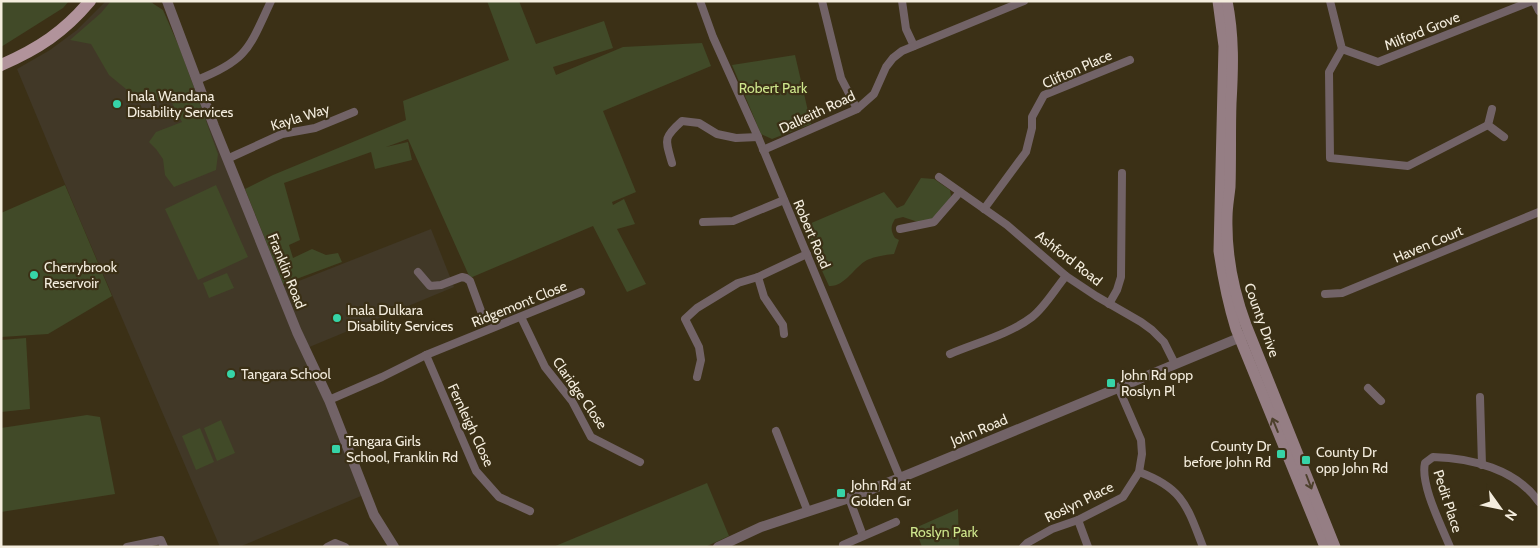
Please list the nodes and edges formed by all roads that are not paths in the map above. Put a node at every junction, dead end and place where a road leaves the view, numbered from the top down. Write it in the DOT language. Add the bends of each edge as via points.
graph roads {
  1 [pos="80,1"];
  2 [pos="90,1"];
  3 [pos="167,1"];
  4 [pos="271,1"];
  5 [pos="700,1"];
  6 [pos="822,1"];
  7 [pos="902,1"];
  8 [pos="1024,1"];
  9 [pos="1218,1"];
  10 [pos="1227,1"];
  11 [pos="1330,1"];
  12 [pos="1533,1"];
  13 [pos="1003,5"];
  14 [pos="1539,11"];
  15 [pos="914,46"];
  16 [pos="1342,50"];
  17 [pos="1,57"];
  18 [pos="1130,60"];
  19 [pos="1,65"];
  20 [pos="197,80"];
  21 [pos="858,109"];
  22 [pos="1492,109"];
  23 [pos="354,112"];
  24 [pos="1488,125"];
  25 [pos="758,137"];
  26 [pos="1504,137"];
  27 [pos="762,150"];
  28 [pos="227,159"];
  29 [pos="672,163"];
  30 [pos="1122,173"];
  31 [pos="939,177"];
  32 [pos="960,192"];
  33 [pos="784,200"];
  34 [pos="984,209"];
  35 [pos="1539,212"];
  36 [pos="703,222"];
  37 [pos="900,229"];
  38 [pos="807,254"];
  39 [pos="418,272"];
  40 [pos="1066,276"];
  41 [pos="758,277"];
  42 [pos="581,292"];
  43 [pos="1325,294"];
  44 [pos="1109,304"];
  45 [pos="481,310"];
  46 [pos="521,317"];
  47 [pos="784,334"];
  48 [pos="1245,336"];
  49 [pos="950,354"];
  50 [pos="426,355"];
  51 [pos="1175,364"];
  52 [pos="697,377"];
  53 [pos="1118,387"];
  54 [pos="1368,388"];
  55 [pos="1480,397"];
  56 [pos="329,400"];
  57 [pos="1381,401"];
  58 [pos="776,431"];
  59 [pos="640,462"];
  60 [pos="1482,465"];
  61 [pos="1139,472"];
  62 [pos="900,478"];
  63 [pos="849,498"];
  64 [pos="1539,502"];
  65 [pos="530,511"];
  66 [pos="808,512"];
  67 [pos="1078,520"];
  68 [pos="896,522"];
  69 [pos="863,536"];
  70 [pos="843,545"];
  71 [pos="127,547"];
  72 [pos="164,547"];
  73 [pos="328,547"];
  74 [pos="345,547"];
  75 [pos="394,547"];
  76 [pos="718,547"];
  77 [pos="1023,547"];
  78 [pos="1088,547"];
  79 [pos="1203,547"];
  80 [pos="1325,547"];
  81 [pos="1335,547"];
  82 [pos="1450,547"];
  1 -- 17 [label="main road" via="38,38"];
  2 -- 19 [label="main road" via="50,39"];
  3 -- 20 [label="street, Franklin Road"];
  4 -- 20 [label="street" via="253,40 241,56"];
  5 -- 25 [label="street, Robert Road"];
  6 -- 21 [label="street" via="841,78"];
  7 -- 15 [label="street" via="906,28"];
  8 -- 13 [label="street, Dalkeith Road"];
  9 -- 48 [label="main road, County Drive" via="1224,46 1219,251 1228,305"];
  10 -- 48 [label="main road, County Drive" via="1234,47 1228,250"];
  11 -- 16 [label="street"];
  12 -- 14 [label="street"];
  12 -- 16 [label="street, Milford Grove" via="1378,62"];
  13 -- 15 [label="street, Dalkeith Road"];
  15 -- 21 [label="street, Dalkeith Road" via="893,58 874,94"];
  16 -- 24 [label="street" via="1329,72 1330,158 1408,166"];
  18 -- 34 [label="street, Clifton Place" via="1044,95 1032,117 1026,152"];
  20 -- 28 [label="street, Franklin Road"];
  21 -- 27 [label="street, Dalkeith Road"];
  22 -- 24 [label="street"];
  23 -- 28 [label="street, Kayla Way" via="314,128 282,134"];
  24 -- 26 [label="street"];
  25 -- 27 [label="street, Robert Road"];
  25 -- 29 [label="street" via="736,138 717,134 699,123 682,121 668,133 666,145"];
  27 -- 33 [label="street, Robert Road"];
  28 -- 56 [label="street, Franklin Road" via="297,332"];
  30 -- 44 [label="street" via="1121,277"];
  31 -- 32 [label="street, Ashford Road"];
  32 -- 34 [label="street, Ashford Road"];
  32 -- 37 [label="street" via="934,222"];
  33 -- 36 [label="street" via="733,221"];
  33 -- 38 [label="street, Robert Road"];
  34 -- 40 [label="street, Ashford Road"];
  35 -- 43 [label="street, Haven Court" via="1342,293"];
  38 -- 41 [label="street"];
  38 -- 62 [label="street, Robert Road"];
  39 -- 45 [label="street" via="430,286 466,278"];
  40 -- 44 [label="street, Ashford Road"];
  40 -- 49 [label="street" via="1031,318"];
  41 -- 47 [label="street" via="764,297 783,325"];
  41 -- 52 [label="street" via="738,283 685,319 702,360"];
  42 -- 46 [label="street, Ridgemont Close"];
  44 -- 51 [label="street, Ashford Road" via="1158,335 1171,352"];
  46 -- 50 [label="street, Ridgemont Close"];
  46 -- 59 [label="street, Claridge Close" via="545,367 572,401 591,437"];
  48 -- 51 [label="street, John Road"];
  80 -- 48 [label="main road, County Drive, one-way"];
  48 -- 81 [label="main road, County Drive, one-way"];
  50 -- 56 [label="street, Ridgemont Close"];
  50 -- 65 [label="street, Fernleigh Close" via="476,471 499,497"];
  51 -- 53 [label="street, John Road"];
  53 -- 61 [label="street, Roslyn Place" via="1140,440"];
  53 -- 62 [label="street, John Road"];
  54 -- 57 [label="street"];
  55 -- 60 [label="street"];
  56 -- 75 [label="street, Franklin Road" via="374,515"];
  58 -- 66 [label="street"];
  60 -- 64 [label="street" via="1521,483"];
  60 -- 82 [label="street, Pedit Place" via="1441,457 1433,457 1425,463 1423,473"];
  61 -- 67 [label="street, Roslyn Place" via="1122,497"];
  61 -- 79 [label="street" via="1174,491 1182,500"];
  62 -- 63 [label="street, John Road"];
  63 -- 66 [label="street, John Road"];
  63 -- 69 [label="street"];
  66 -- 76 [label="street, John Road" via="761,527"];
  67 -- 77 [label="street, Roslyn Place" via="1052,529"];
  67 -- 78 [label="street"];
  68 -- 69 [label="street"];
  69 -- 70 [label="street"];
  71 -- 72 [label="street" via="160,540"];
  73 -- 74 [label="street" via="335,543"];
}
